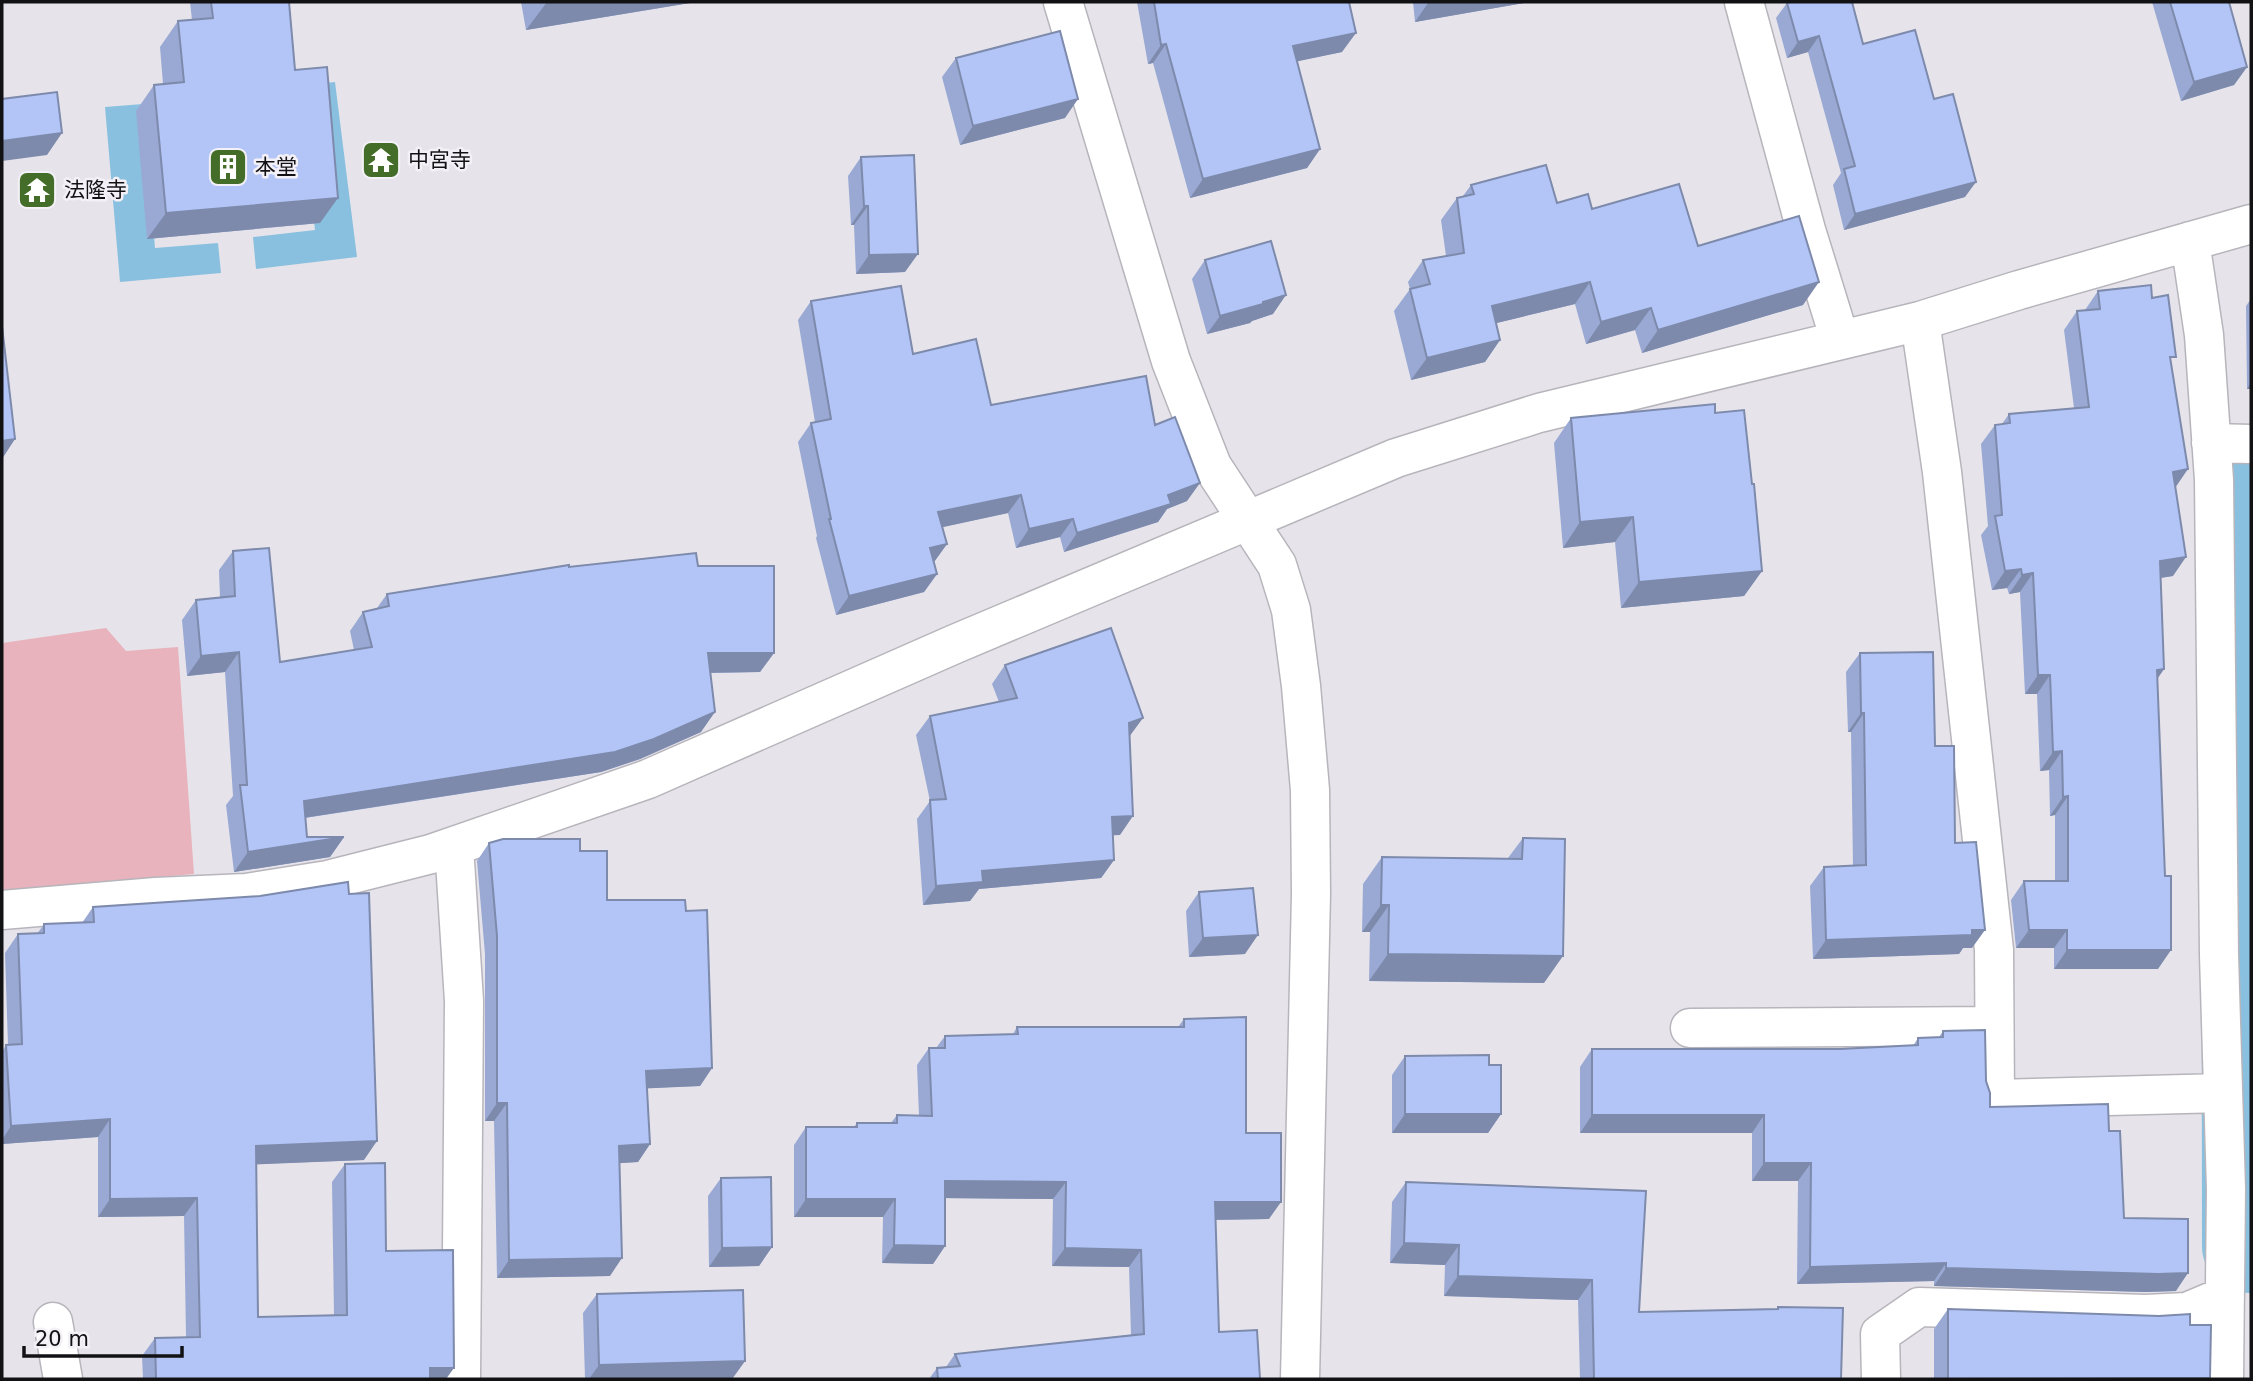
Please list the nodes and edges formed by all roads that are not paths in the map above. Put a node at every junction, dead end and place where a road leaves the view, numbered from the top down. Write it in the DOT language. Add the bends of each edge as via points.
graph roads {
  1 [pos="1063,2"];
  2 [pos="1744,2"];
  3 [pos="2251,224"];
  4 [pos="2190,241"];
  5 [pos="1920,321"];
  6 [pos="1840,340"];
  7 [pos="2211,443"];
  8 [pos="2251,444"];
  9 [pos="1249,520"];
  10 [pos="454,846"];
  11 [pos="2,910"];
  12 [pos="1994,1026"];
  13 [pos="1690,1028"];
  14 [pos="2236,1028"];
  15 [pos="2223,1093"];
  16 [pos="2225,1296"];
  17 [pos="53,1322"];
  18 [pos="63,1379"];
  19 [pos="461,1379"];
  20 [pos="1300,1379"];
  21 [pos="1881,1379"];
  22 [pos="2224,1379"];
  1 -- 9 [label="street" via="1171,362 1212,466"];
  2 -- 6 [label="street"];
  3 -- 4 [label="street"];
  4 -- 5 [label="street"];
  4 -- 7 [label="street" via="2204,335"];
  5 -- 6 [label="street"];
  5 -- 12 [label="street" via="1942,471 1992,936"];
  6 -- 9 [label="street" via="1539,413 1396,458"];
  7 -- 8 [label="street"];
  7 -- 14 [label="street"];
  9 -- 10 [label="street" via="649,779"];
  9 -- 20 [label="street" via="1278,565 1291,610 1310,790"];
  10 -- 11 [label="street" via="328,880 246,892"];
  10 -- 19 [label="street" via="464,1001"];
  12 -- 13 [label="street"];
  12 -- 15 [label="street" via="1995,1099"];
  14 -- 15 [label="street"];
  15 -- 16 [label="street"];
  16 -- 21 [label="street" via="2187,1312 2146,1314 1919,1307 1880,1335"];
  16 -- 22 [label="street"];
  17 -- 18 [label="street"];
}
